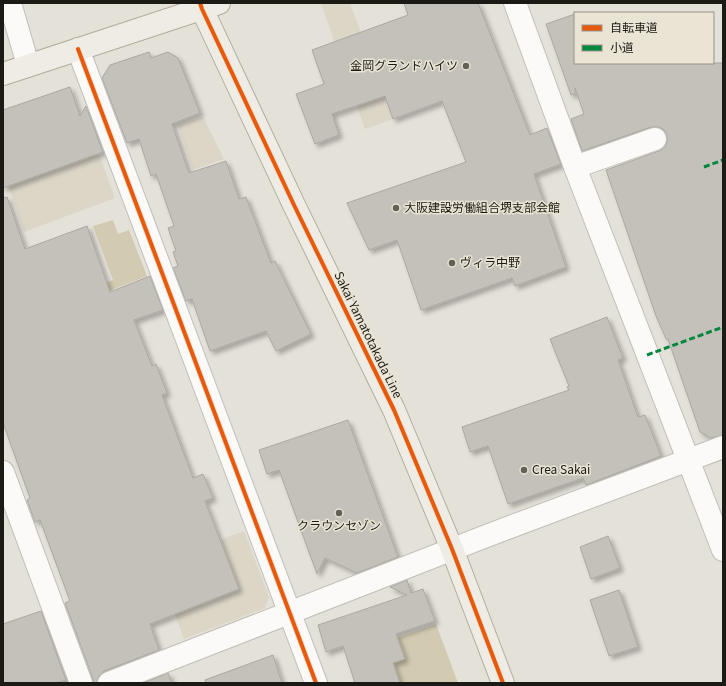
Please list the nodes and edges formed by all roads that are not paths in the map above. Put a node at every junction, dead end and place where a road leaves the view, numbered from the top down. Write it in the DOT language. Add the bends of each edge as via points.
graph roads {
  1 [pos="10,3"];
  2 [pos="515,3"];
  3 [pos="207,5"];
  4 [pos="78,49"];
  5 [pos="28,65"];
  6 [pos="3,74"];
  7 [pos="654,139"];
  8 [pos="576,167"];
  9 [pos="723,447"];
  10 [pos="688,460"];
  11 [pos="3,472"];
  12 [pos="452,549"];
  13 [pos="723,550"];
  14 [pos="290,613"];
  15 [pos="81,683"];
  16 [pos="109,683"];
  17 [pos="316,683"];
  18 [pos="503,683"];
  1 -- 5 [label="street"];
  2 -- 8 [label="street"];
  3 -- 4 [label="main road"];
  3 -- 12 [label="main road, Sakai Yamatotakada Line" via="294,205 394,410"];
  4 -- 5 [label="main road"];
  4 -- 14 [label="street"];
  5 -- 6 [label="main road"];
  7 -- 8 [label="street"];
  8 -- 10 [label="street"];
  9 -- 10 [label="street"];
  10 -- 12 [label="street"];
  10 -- 13 [label="street"];
  11 -- 15 [label="street"];
  12 -- 14 [label="street"];
  12 -- 18 [label="main road, Sakai Yamatotakada Line"];
  14 -- 16 [label="street"];
  14 -- 17 [label="street"];
}
